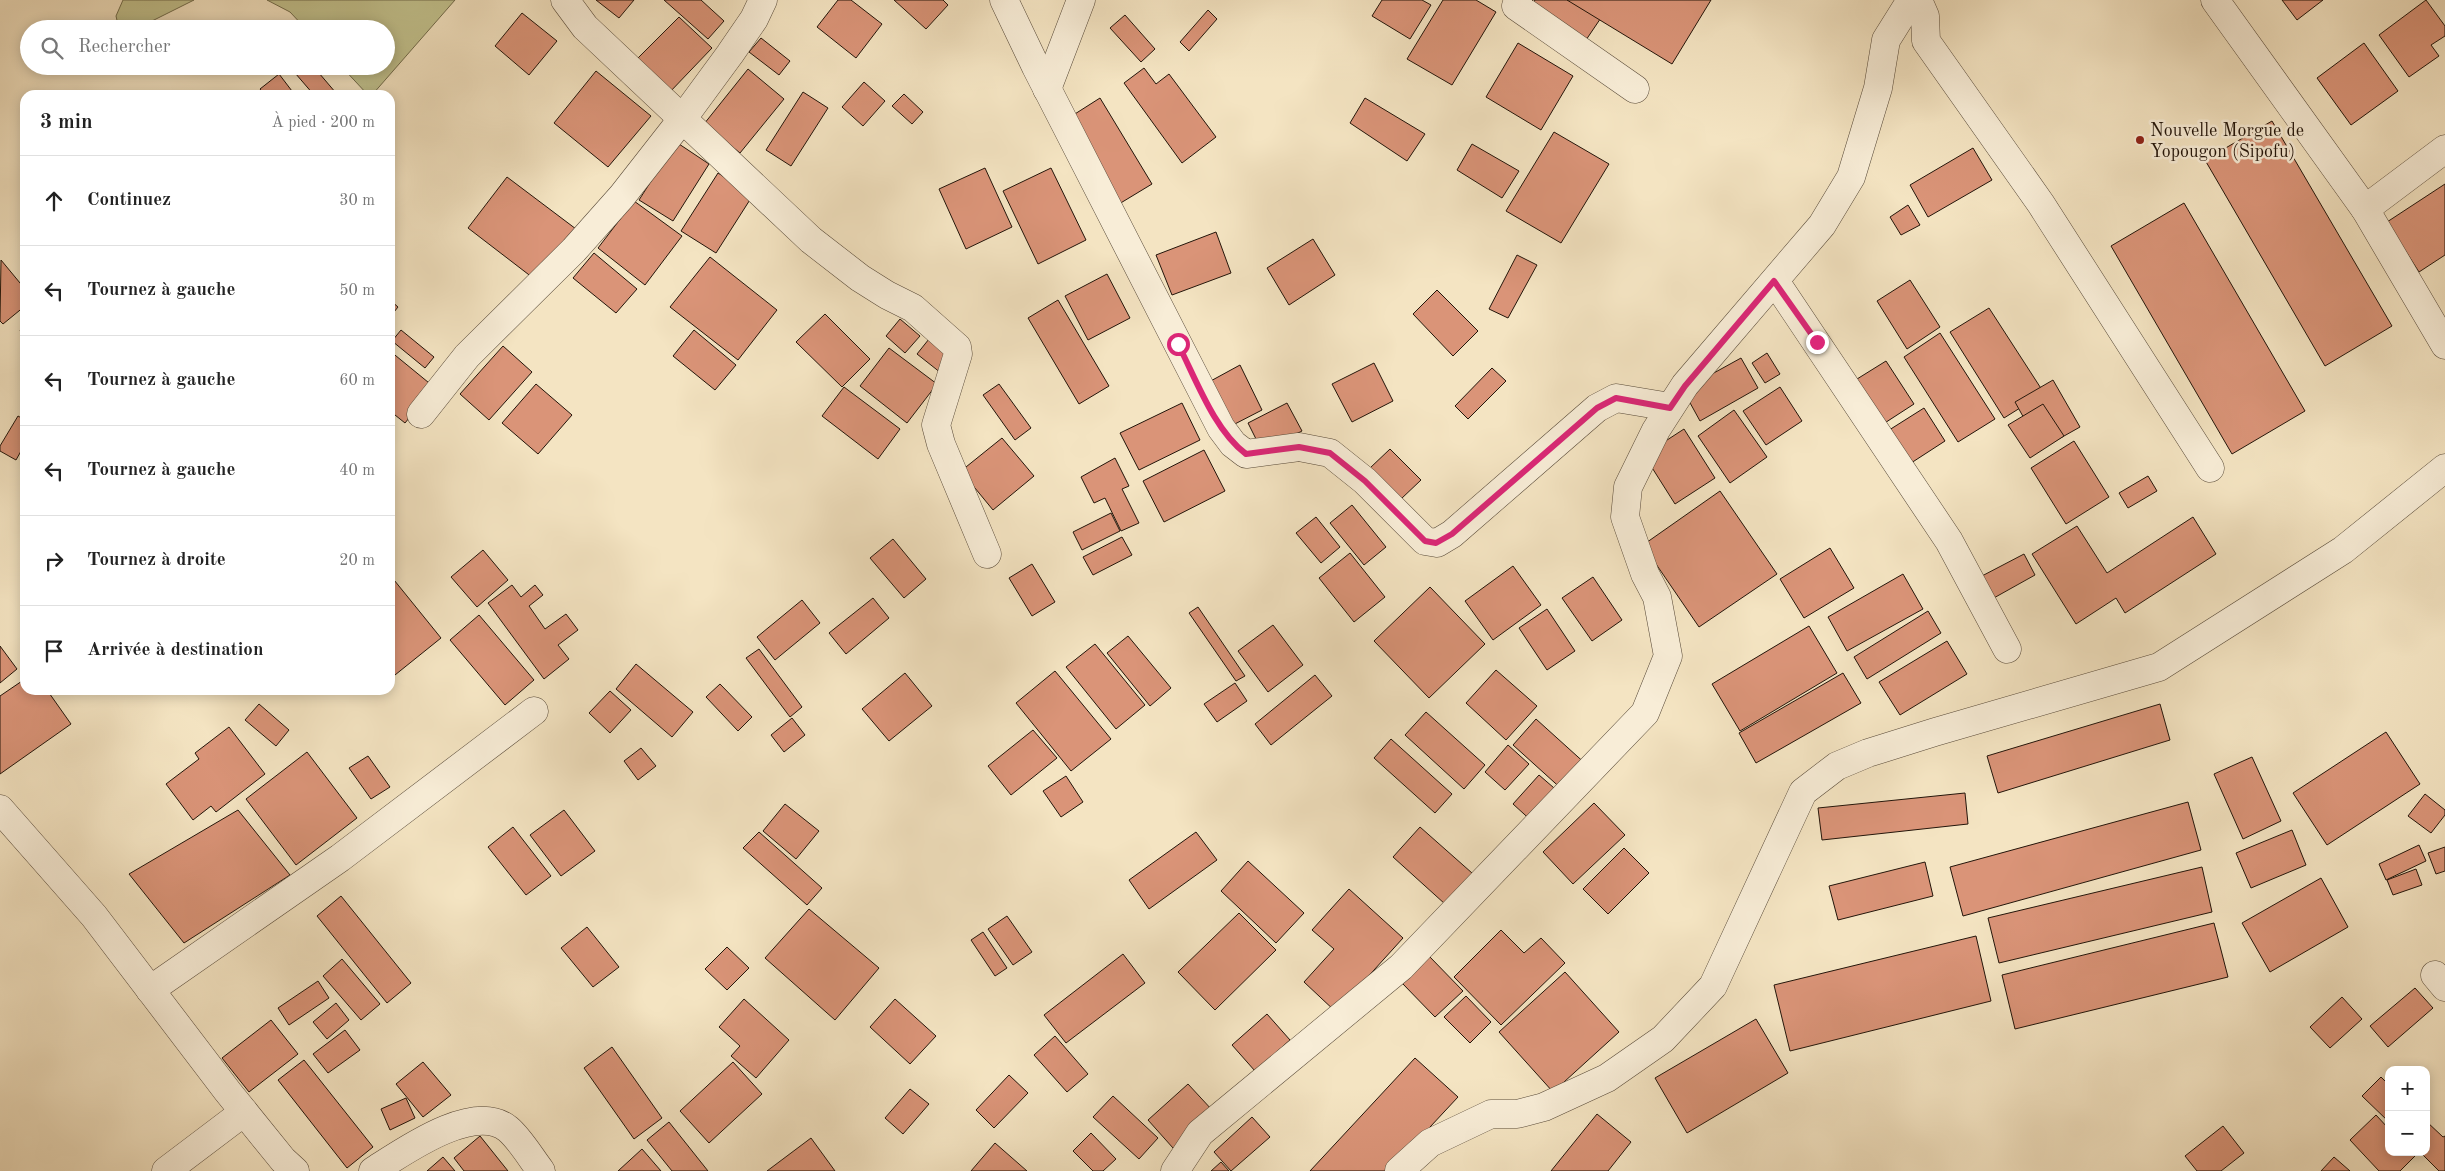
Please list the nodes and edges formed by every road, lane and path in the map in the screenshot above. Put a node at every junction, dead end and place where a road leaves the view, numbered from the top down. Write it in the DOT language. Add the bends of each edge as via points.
graph roads {
  1 [pos="565,0"];
  2 [pos="763,0"];
  3 [pos="1004,0"];
  4 [pos="1081,0"];
  5 [pos="1518,0"];
  6 [pos="1911,0"];
  7 [pos="1918,0"];
  8 [pos="2215,0"];
  9 [pos="1047,89"];
  10 [pos="1634,89"];
  11 [pos="684,118"];
  12 [pos="2445,149"];
  13 [pos="2365,209"];
  14 [pos="1774,281"];
  15 [pos="2445,344"];
  16 [pos="1670,408"];
  17 [pos="421,414"];
  18 [pos="2210,468"];
  19 [pos="2445,468"];
  20 [pos="987,554"];
  21 [pos="2007,649"];
  22 [pos="534,711"];
  23 [pos="0,809"];
  24 [pos="150,990"];
  25 [pos="244,1112"];
  26 [pos="166,1171"];
  27 [pos="295,1171"];
  28 [pos="373,1171"];
  29 [pos="541,1171"];
  30 [pos="1175,1171"];
  31 [pos="1399,1171"];
  1 -- 11 [label="street" via="585,27"];
  2 -- 11 [label="street" via="754,20"];
  3 -- 9 [label="street"];
  4 -- 9 [label="street"];
  5 -- 10 [label="street" via="1516,6"];
  6 -- 14 [label="street" via="1886,40 1878,88 1851,177 1822,225"];
  7 -- 18 [label="street" via="1925,16 1926,42 2041,204"];
  8 -- 13 [label="street"];
  9 -- 16 [label="street" via="1221,428 1246,454 1299,447 1330,453 1365,481 1425,541 1436,543 1452,534 1597,408 1616,398"];
  11 -- 17 [label="street" via="622,196 574,250 467,356"];
  11 -- 20 [label="street" via="811,240 860,278 913,308 956,347 958,354 936,425"];
  12 -- 13 [label="street"];
  13 -- 15 [label="street"];
  14 -- 16 [label="street"];
  14 -- 21 [label="street" via="1949,541"];
  16 -- 30 [label="street" via="1628,487 1626,510 1638,556 1657,597 1668,656 1645,713 1401,966 1200,1133"];
  19 -- 31 [label="street" via="2343,550 2159,667 1885,748 1837,766 1803,792 1713,986 1663,1039 1607,1078 1562,1099 1517,1114 1491,1114 1430,1143"];
  22 -- 24 [label="street" via="340,858"];
  23 -- 24 [label="street" via="94,916"];
  24 -- 25 [label="street"];
  25 -- 26 [label="street"];
  25 -- 27 [label="street"];
  28 -- 29 [label="street" via="406,1150 460,1124 482,1120 508,1129"];
}
